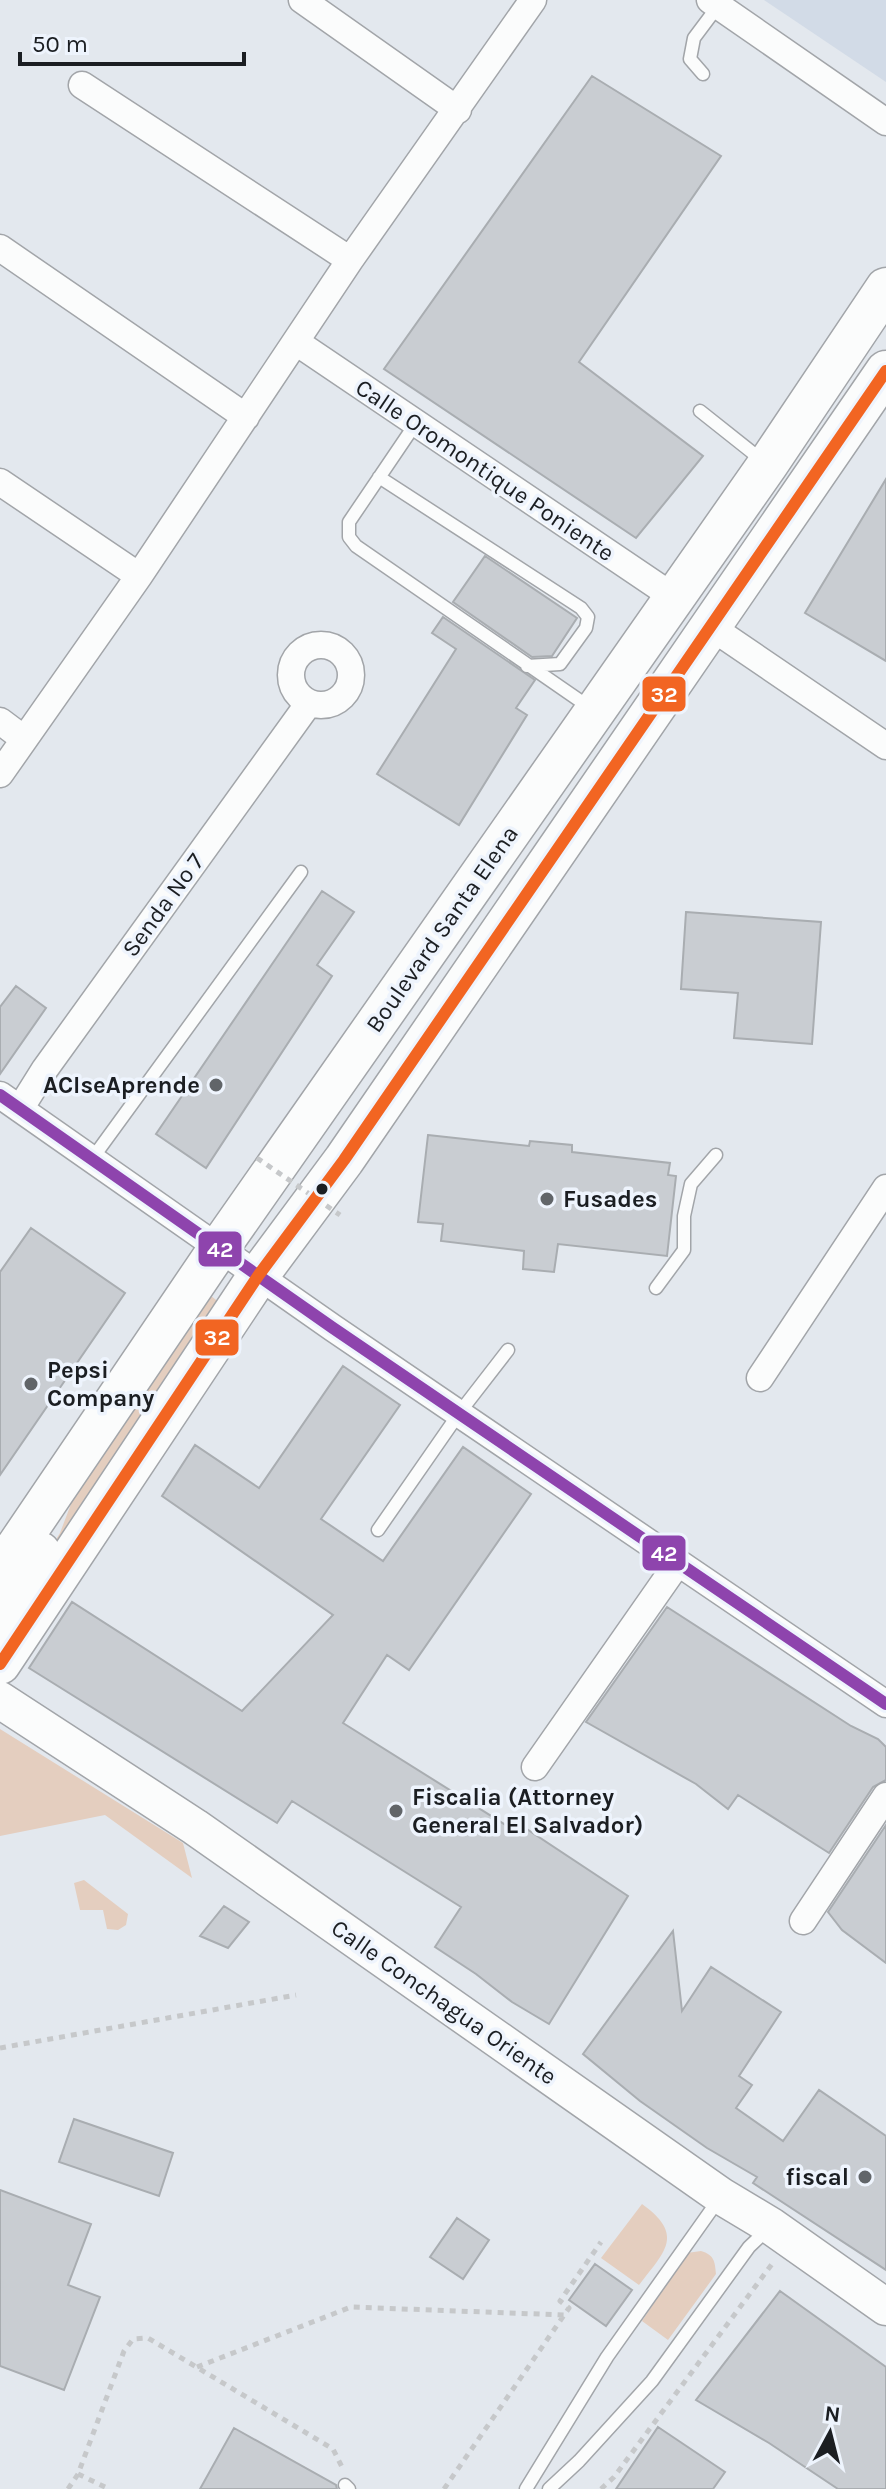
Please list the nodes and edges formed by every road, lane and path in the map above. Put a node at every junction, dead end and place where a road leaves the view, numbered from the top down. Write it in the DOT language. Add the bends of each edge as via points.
graph roads {
  1 [pos="302,0"];
  2 [pos="533,0"];
  3 [pos="714,3"];
  4 [pos="703,74"];
  5 [pos="82,85"];
  6 [pos="458,110"];
  7 [pos="886,122"];
  8 [pos="0,248"];
  9 [pos="350,260"];
  10 [pos="886,288"];
  11 [pos="296,342"];
  12 [pos="886,371"];
  13 [pos="700,411"];
  14 [pos="246,417"];
  15 [pos="416,423"];
  16 [pos="768,464"];
  17 [pos="379,477"];
  18 [pos="0,482"];
  19 [pos="139,576"];
  20 [pos="675,598"];
  21 [pos="711,627"];
  22 [pos="527,666"];
  23 [pos="309,703"];
  24 [pos="596,711"];
  25 [pos="0,721"];
  26 [pos="24,739"];
  27 [pos="886,746"];
  28 [pos="0,774"];
  29 [pos="301,872"];
  30 [pos="10,1102"];
  31 [pos="716,1155"];
  32 [pos="257,1158"];
  33 [pos="92,1159"];
  34 [pos="886,1188"];
  35 [pos="340,1215"];
  36 [pos="219,1248"];
  37 [pos="258,1276"];
  38 [pos="656,1288"];
  39 [pos="508,1350"];
  40 [pos="760,1378"];
  41 [pos="460,1412"];
  42 [pos="61,1481"];
  43 [pos="378,1530"];
  44 [pos="677,1564"];
  45 [pos="0,1571"];
  46 [pos="0,1611"];
  47 [pos="0,1664"];
  48 [pos="0,1700"];
  49 [pos="886,1704"];
  50 [pos="535,1767"];
  51 [pos="886,1796"];
  52 [pos="803,1921"];
  53 [pos="296,1995"];
  54 [pos="0,2048"];
  55 [pos="721,2196"];
  56 [pos="781,2234"];
  57 [pos="601,2242"];
  58 [pos="886,2307"];
  59 [pos="564,2315"];
  60 [pos="196,2367"];
  61 [pos="78,2474"];
  62 [pos="347,2487"];
  63 [pos="68,2489"];
  64 [pos="109,2489"];
  65 [pos="444,2489"];
  66 [pos="526,2489"];
  67 [pos="549,2489"];
  68 [pos="601,2489"];
  1 -- 6 [label="street"];
  2 -- 6 [label="street"];
  3 -- 4 [label="lane" via="694,38 690,59"];
  3 -- 7 [label="street"];
  5 -- 9 [label="street"];
  6 -- 9 [label="street"];
  8 -- 14 [label="street"];
  9 -- 11 [label="street"];
  10 -- 16 [label="main road, Boulevard Santa Elena"];
  11 -- 14 [label="street"];
  11 -- 15 [label="street, Calle Oromontique Poniente"];
  12 -- 21 [label="main road, Boulevard Santa Elena"];
  13 -- 16 [label="lane"];
  14 -- 19 [label="street"];
  15 -- 17 [label="lane"];
  15 -- 20 [label="street, Calle Oromontique Poniente"];
  16 -- 20 [label="main road, Boulevard Santa Elena"];
  17 -- 22 [label="lane" via="349,522 349,537 356,546"];
  17 -- 22 [label="lane" via="581,608 588,617 586,628 560,664"];
  18 -- 19 [label="street"];
  19 -- 26 [label="street"];
  20 -- 24 [label="main road, Boulevard Santa Elena"];
  21 -- 27 [label="street"];
  21 -- 37 [label="main road, Boulevard Santa Elena" via="344,1160"];
  22 -- 24 [label="lane"];
  23 -- 30 [label="street, Senda No 7" via="45,1069"];
  24 -- 36 [label="main road, Boulevard Santa Elena"];
  25 -- 26 [label="street"];
  26 -- 28 [label="street"];
  29 -- 33 [label="lane"];
  30 -- 33 [label="street"];
  31 -- 38 [label="lane" via="691,1184 684,1250"];
  32 -- 35 [label="path, bridge"];
  33 -- 36 [label="street"];
  34 -- 40 [label="street"];
  36 -- 37 [label="street"];
  36 -- 42 [label="main road, Boulevard Santa Elena"];
  37 -- 41 [label="street"];
  37 -- 47 [label="main road, Boulevard Santa Elena"];
  39 -- 41 [label="lane"];
  41 -- 43 [label="lane"];
  41 -- 44 [label="street"];
  42 -- 45 [label="main road, Boulevard Santa Elena"];
  42 -- 46 [label="main road" via="62,1502 51,1534"];
  44 -- 49 [label="street"];
  44 -- 50 [label="street"];
  48 -- 55 [label="street, Calle Conchagua Oriente" via="195,1827"];
  51 -- 52 [label="street"];
  53 -- 54 [label="path"];
  55 -- 56 [label="street, Calle Conchagua Oriente"];
  55 -- 66 [label="lane" via="607,2357"];
  56 -- 58 [label="street, Calle Conchagua Oriente"];
  56 -- 67 [label="lane" via="749,2247 652,2381"];
  56 -- 68 [label="path"];
  57 -- 59 [label="path" via="560,2301 569,2308"];
  59 -- 60 [label="path" via="351,2307"];
  59 -- 65 [label="path"];
  60 -- 61 [label="path" via="148,2338 133,2339"];
  60 -- 62 [label="path" via="333,2449"];
  61 -- 63 [label="path"];
  61 -- 64 [label="path"];
}
